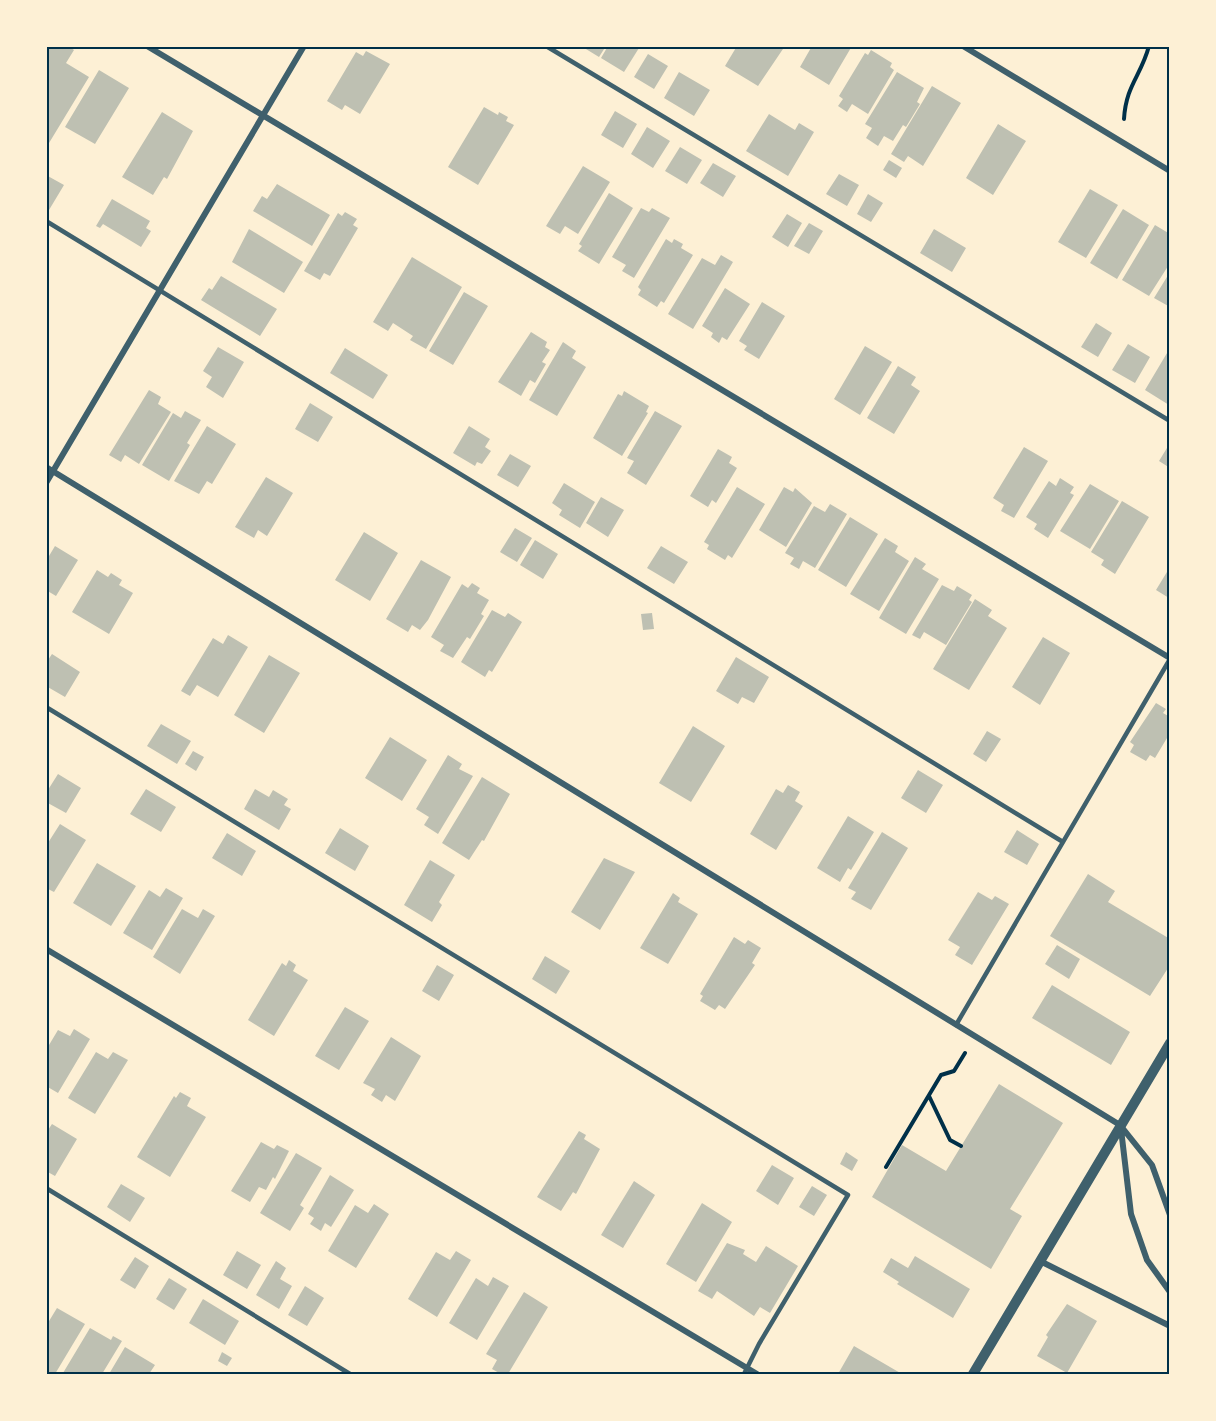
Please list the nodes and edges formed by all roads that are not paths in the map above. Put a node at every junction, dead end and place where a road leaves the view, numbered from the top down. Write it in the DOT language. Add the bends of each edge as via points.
graph roads {
  1 [pos="147,46"];
  2 [pos="304,46"];
  3 [pos="546,46"];
  4 [pos="963,46"];
  5 [pos="263,118"];
  6 [pos="1170,171"];
  7 [pos="46,221"];
  8 [pos="160,290"];
  9 [pos="1170,421"];
  10 [pos="46,467"];
  11 [pos="54,472"];
  12 [pos="46,483"];
  13 [pos="1170,659"];
  14 [pos="46,707"];
  15 [pos="1063,842"];
  16 [pos="46,949"];
  17 [pos="956,1025"];
  18 [pos="1170,1043"];
  19 [pos="1120,1125"];
  20 [pos="46,1188"];
  21 [pos="1170,1215"];
  22 [pos="1040,1261"];
  23 [pos="1170,1292"];
  24 [pos="1170,1326"];
  25 [pos="746,1372"];
  26 [pos="350,1374"];
  27 [pos="757,1374"];
  28 [pos="973,1374"];
  1 -- 5 [label="street"];
  2 -- 5 [label="street"];
  3 -- 9 [label="lane"];
  4 -- 6 [label="street"];
  5 -- 8 [label="street"];
  5 -- 13 [label="street"];
  7 -- 8 [label="lane"];
  8 -- 11 [label="street"];
  8 -- 15 [label="lane"];
  10 -- 11 [label="street"];
  11 -- 12 [label="street"];
  11 -- 17 [label="street"];
  13 -- 15 [label="lane"];
  14 -- 25 [label="lane" via="848,1194"];
  15 -- 17 [label="lane"];
  16 -- 25 [label="street"];
  17 -- 19 [label="street"];
  18 -- 19 [label="street"];
  19 -- 21 [label="street" via="1152,1165"];
  19 -- 22 [label="street"];
  19 -- 23 [label="street" via="1131,1214 1147,1260"];
  20 -- 26 [label="lane"];
  22 -- 24 [label="street"];
  22 -- 28 [label="street"];
  25 -- 27 [label="street"];
}
